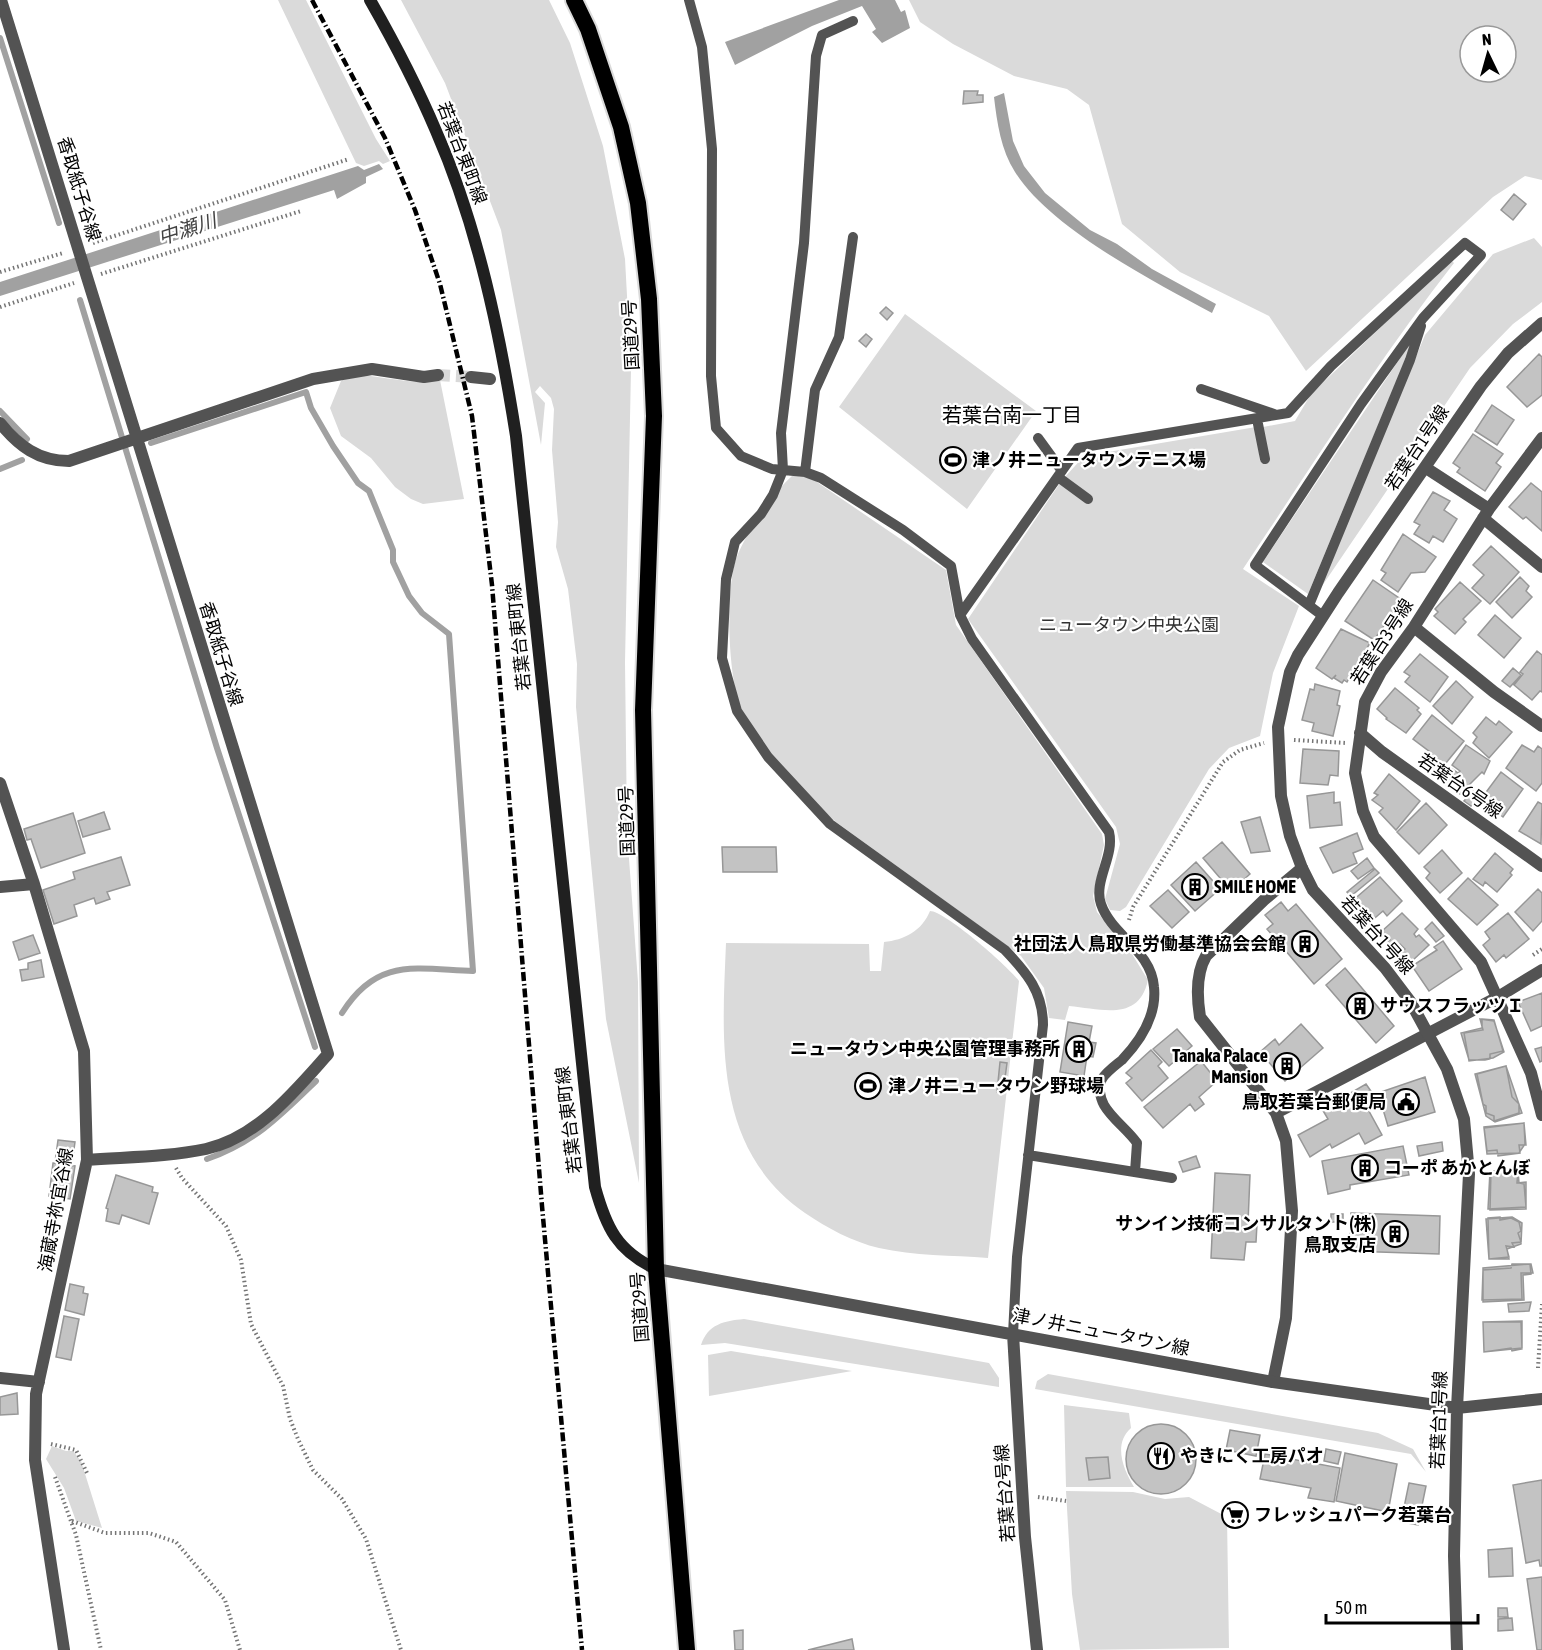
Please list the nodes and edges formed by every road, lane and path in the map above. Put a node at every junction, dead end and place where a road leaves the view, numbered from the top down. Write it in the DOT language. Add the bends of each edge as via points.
graph roads {
  1 [pos="1,0"];
  2 [pos="370,0"];
  3 [pos="574,0"];
  4 [pos="689,0"];
  5 [pos="853,21"];
  6 [pos="349,159"];
  7 [pos="301,211"];
  8 [pos="853,237"];
  9 [pos="80,250"];
  10 [pos="0,272"];
  11 [pos="87,276"];
  12 [pos="0,307"];
  13 [pos="1424,318"];
  14 [pos="1542,323"];
  15 [pos="438,375"];
  16 [pos="471,376"];
  17 [pos="489,379"];
  18 [pos="1201,389"];
  19 [pos="1277,415"];
  20 [pos="1257,418"];
  21 [pos="0,423"];
  22 [pos="136,438"];
  23 [pos="1038,438"];
  24 [pos="1542,438"];
  25 [pos="1265,459"];
  26 [pos="1426,468"];
  27 [pos="783,470"];
  28 [pos="805,472"];
  29 [pos="1060,474"];
  30 [pos="1088,499"];
  31 [pos="1486,514"];
  32 [pos="1542,567"];
  33 [pos="1309,605"];
  34 [pos="960,615"];
  35 [pos="1323,616"];
  36 [pos="1414,627"];
  37 [pos="1542,726"];
  38 [pos="1359,738"];
  39 [pos="1293,740"];
  40 [pos="1264,743"];
  41 [pos="0,783"];
  42 [pos="1542,866"];
  43 [pos="1302,868"];
  44 [pos="34,884"];
  45 [pos="0,887"];
  46 [pos="1124,935"];
  47 [pos="1542,970"];
  48 [pos="1498,997"];
  49 [pos="1428,1033"];
  50 [pos="1276,1113"];
  51 [pos="1542,1115"];
  52 [pos="167,1153"];
  53 [pos="1028,1155"];
  54 [pos="87,1160"];
  55 [pos="1135,1172"];
  56 [pos="1172,1178"];
  57 [pos="656,1269"];
  58 [pos="1542,1304"];
  59 [pos="1013,1334"];
  60 [pos="1538,1368"];
  61 [pos="0,1378"];
  62 [pos="39,1382"];
  63 [pos="1273,1382"];
  64 [pos="1542,1399"];
  65 [pos="1457,1408"];
  66 [pos="39,1460"];
  67 [pos="87,1473"];
  68 [pos="1022,1494"];
  69 [pos="1066,1501"];
  70 [pos="72,1521"];
  71 [pos="64,1650"];
  72 [pos="101,1650"];
  73 [pos="240,1650"];
  74 [pos="401,1650"];
  75 [pos="687,1650"];
  76 [pos="1037,1650"];
  77 [pos="1457,1650"];
  1 -- 9 [label="street, 香取紙子谷線"];
  2 -- 57 [label="main road, 若葉台東町線" via="437,132 488,291 516,436 594,1187 604,1218 618,1243 637,1260"];
  3 -- 57 [label="highway, 国道29号" via="588,29 621,127 638,203 649,299 654,416 642,710"];
  4 -- 27 [label="lane" via="702,47 712,149 711,376 716,428 741,456"];
  5 -- 27 [label="lane" via="822,35 816,56 804,243 781,434"];
  6 -- 9 [label="path"];
  7 -- 11 [label="path"];
  8 -- 28 [label="lane" via="839,337 815,390"];
  9 -- 10 [label="path"];
  9 -- 11 [label="street, 香取紙子谷線"];
  11 -- 12 [label="path"];
  11 -- 22 [label="street, 香取紙子谷線"];
  13 -- 19 [label="lane" via="1481,255 1465,243 1340,358 1288,413"];
  13 -- 33 [label="lane"];
  13 -- 33 [label="lane" via="1361,404 1255,565"];
  14 -- 26 [label="street, 若葉台1号線" via="1508,353 1481,386"];
  15 -- 22 [label="street" via="424,377 372,369 313,379"];
  16 -- 17 [label="street"];
  18 -- 19 [label="lane"];
  19 -- 20 [label="lane"];
  20 -- 25 [label="lane"];
  20 -- 29 [label="lane" via="1078,448"];
  21 -- 22 [label="street" via="31,453 55,461 69,461"];
  22 -- 52 [label="street, 香取紙子谷線" via="328,1054 273,1112 243,1133 207,1149"];
  23 -- 29 [label="lane"];
  24 -- 31 [label="street, 若葉台3号線"];
  26 -- 31 [label="street"];
  26 -- 35 [label="street, 若葉台1号線"];
  27 -- 28 [label="lane"];
  27 -- 53 [label="lane" via="761,514 735,542 726,579 723,658 737,711 768,757 830,824 1005,950 1035,985 1043,1025"];
  28 -- 34 [label="lane" via="903,530 951,566"];
  29 -- 30 [label="lane"];
  29 -- 34 [label="lane"];
  31 -- 32 [label="street"];
  31 -- 36 [label="street, 若葉台3号線"];
  33 -- 35 [label="lane"];
  34 -- 46 [label="lane" via="972,639 1109,832 1110,852 1099,893 1101,904"];
  35 -- 43 [label="street, 若葉台1号線" via="1290,672 1278,727 1281,796"];
  36 -- 37 [label="street"];
  36 -- 38 [label="street, 若葉台3号線" via="1381,672 1365,702"];
  38 -- 39 [label="path"];
  38 -- 42 [label="street, 若葉台6号線"];
  38 -- 48 [label="street, 若葉台3号線" via="1355,773 1363,811 1374,837 1481,962"];
  40 -- 46 [label="path" via="1240,750 1223,762 1133,907"];
  41 -- 44 [label="street, 海蔵寺祢宜谷線"];
  43 -- 49 [label="street, 若葉台1号線" via="1313,890 1410,1001"];
  43 -- 50 [label="street" via="1206,956 1200,971 1200,1017"];
  44 -- 45 [label="street"];
  44 -- 54 [label="street, 海蔵寺祢宜谷線" via="84,1051"];
  46 -- 55 [label="lane" via="1150,970 1154,988 1152,1009 1142,1036 1102,1078 1099,1089 1103,1104 1137,1143"];
  47 -- 48 [label="street"];
  48 -- 49 [label="street"];
  48 -- 51 [label="street, 若葉台3号線" via="1531,1072"];
  49 -- 50 [label="street"];
  49 -- 65 [label="street, 若葉台1号線" via="1447,1069 1464,1119 1468,1174"];
  50 -- 63 [label="street" via="1286,1141 1292,1211 1286,1318"];
  52 -- 54 [label="street, 香取紙子谷線"];
  52 -- 74 [label="path" via="182,1178 226,1226 241,1260 251,1324 283,1386 298,1439 314,1470 342,1499 366,1539"];
  53 -- 55 [label="lane"];
  53 -- 59 [label="lane"];
  54 -- 62 [label="street, 海蔵寺祢宜谷線"];
  55 -- 56 [label="lane"];
  57 -- 59 [label="street, 津ノ井ニュータウン線"];
  57 -- 75 [label="highway, 国道29号"];
  58 -- 60 [label="path"];
  59 -- 63 [label="street, 津ノ井ニュータウン線"];
  59 -- 68 [label="street, 若葉台2号線"];
  61 -- 62 [label="street"];
  62 -- 66 [label="street, 海蔵寺祢宜谷線"];
  63 -- 65 [label="street, 津ノ井ニュータウン線"];
  64 -- 65 [label="street, 津ノ井ニュータウン線"];
  65 -- 77 [label="street, 若葉台1号線"];
  66 -- 67 [label="path" via="53,1443 59,1444 76,1450"];
  66 -- 70 [label="path" via="59,1486"];
  66 -- 71 [label="street, 海蔵寺祢宜谷線"];
  68 -- 69 [label="path"];
  68 -- 76 [label="street, 若葉台2号線"];
  70 -- 72 [label="path"];
  70 -- 73 [label="path" via="105,1533 149,1533 176,1542 225,1600"];
}
